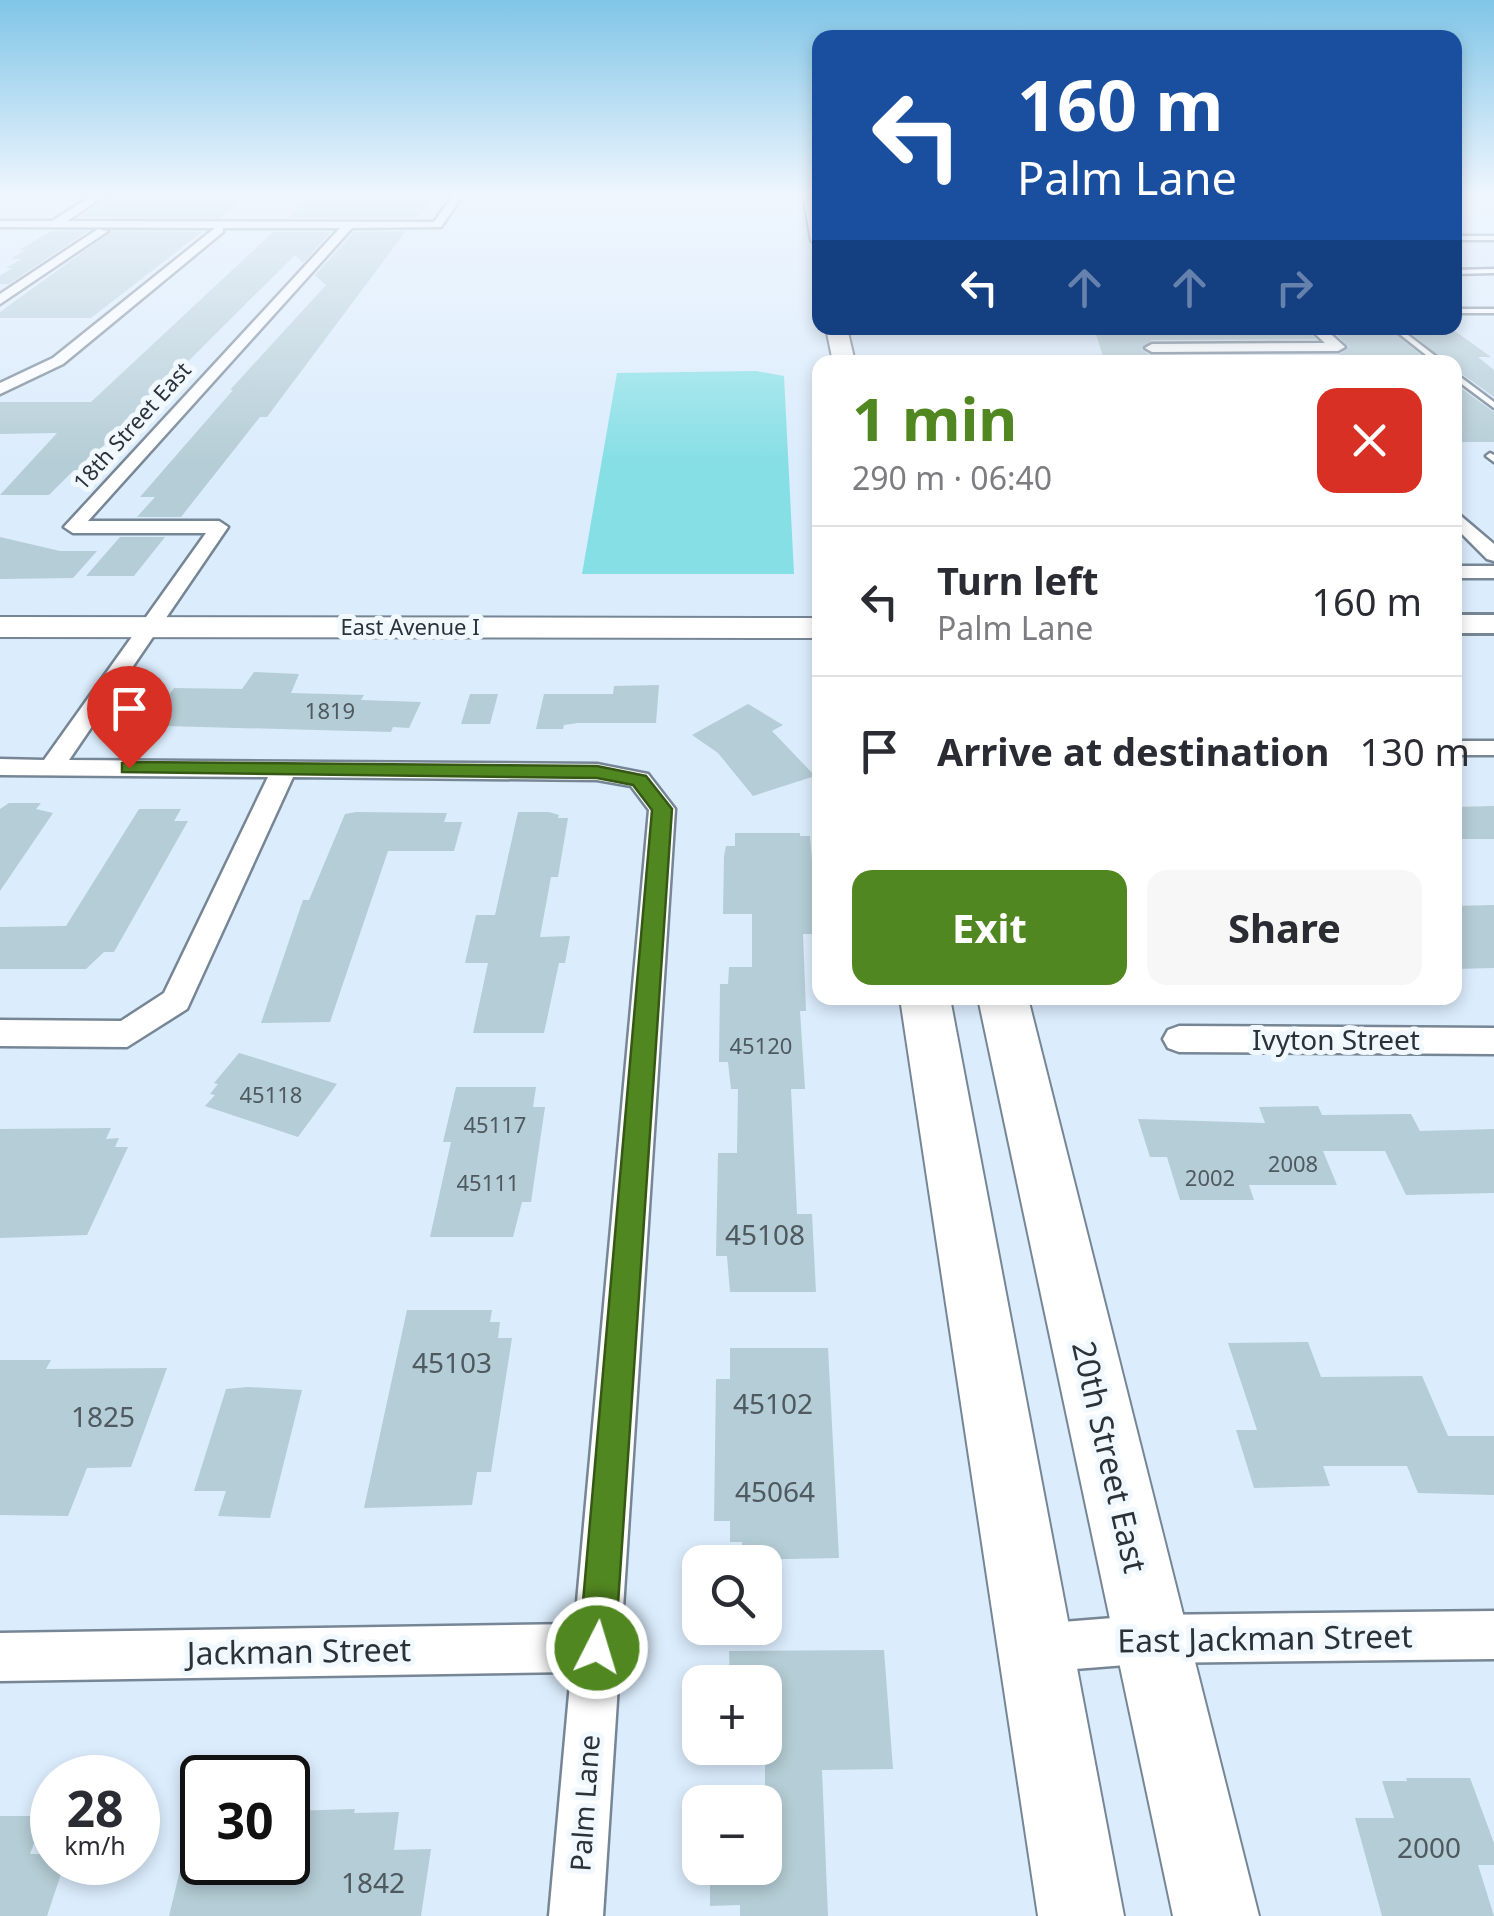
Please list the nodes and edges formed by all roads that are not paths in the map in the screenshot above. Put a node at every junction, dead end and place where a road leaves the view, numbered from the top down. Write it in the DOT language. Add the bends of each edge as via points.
graph roads {
  1 [pos="23,284"];
  2 [pos="153,284"];
  3 [pos="295,284"];
  4 [pos="0,300"];
  5 [pos="1494,311"];
  6 [pos="1462,312"];
  7 [pos="1230,335"];
  8 [pos="1324,335"];
  9 [pos="1404,335"];
  10 [pos="1242,348"];
  11 [pos="1284,348"];
  12 [pos="1158,355"];
  13 [pos="1292,355"];
  14 [pos="1430,355"];
  15 [pos="0,372"];
  16 [pos="34,372"];
  17 [pos="1462,381"];
  18 [pos="0,390"];
  19 [pos="1494,406"];
  20 [pos="1462,524"];
  21 [pos="1494,555"];
  22 [pos="1462,572"];
  23 [pos="1494,572"];
  24 [pos="1462,624"];
  25 [pos="1494,624"];
  26 [pos="148,626"];
  27 [pos="0,627"];
  28 [pos="812,628"];
  29 [pos="52,766"];
  30 [pos="0,767"];
  31 [pos="284,770"];
  32 [pos="925,1005"];
  33 [pos="1004,1005"];
  34 [pos="0,1033"];
  35 [pos="1179,1039"];
  36 [pos="1494,1041"];
  37 [pos="1494,1636"];
  38 [pos="1151,1639"];
  39 [pos="597,1648"];
  40 [pos="1036,1648"];
  41 [pos="0,1657"];
  42 [pos="576,1916"];
  43 [pos="1081,1916"];
  44 [pos="1216,1916"];
  1 -- 4 [label="street"];
  2 -- 16 [label="street" via="58,361"];
  3 -- 26 [label="street, 18th Street East" via="73,528 219,527"];
  5 -- 6 [label="lane"];
  7 -- 10 [label="street"];
  8 -- 11 [label="street" via="1338,347"];
  9 -- 14 [label="lane"];
  10 -- 11 [label="street"];
  10 -- 12 [label="street" via="1148,343"];
  11 -- 13 [label="street"];
  15 -- 16 [label="street"];
  16 -- 18 [label="street"];
  17 -- 19 [label="lane"];
  20 -- 21 [label="street"];
  22 -- 23 [label="street"];
  24 -- 25 [label="main road"];
  26 -- 27 [label="main road, East Avenue I"];
  26 -- 28 [label="main road, East Avenue I"];
  26 -- 29 [label="street"];
  29 -- 30 [label="street, Palm Lane"];
  29 -- 31 [label="street, Palm Lane"];
  31 -- 34 [label="street" via="176,1001 127,1034"];
  31 -- 39 [label="street, Palm Lane" via="597,772 639,780 662,809"];
  32 -- 40 [label="main road"];
  33 -- 38 [label="main road, 20th Street East"];
  35 -- 36 [label="street, Ivyton Street"];
  37 -- 38 [label="street, East Jackman Street"];
  38 -- 40 [label="street, East Jackman Street"];
  38 -- 44 [label="main road, 20th Street East"];
  39 -- 41 [label="street, Jackman Street"];
  39 -- 42 [label="street, Palm Lane"];
  40 -- 43 [label="main road"];
}
